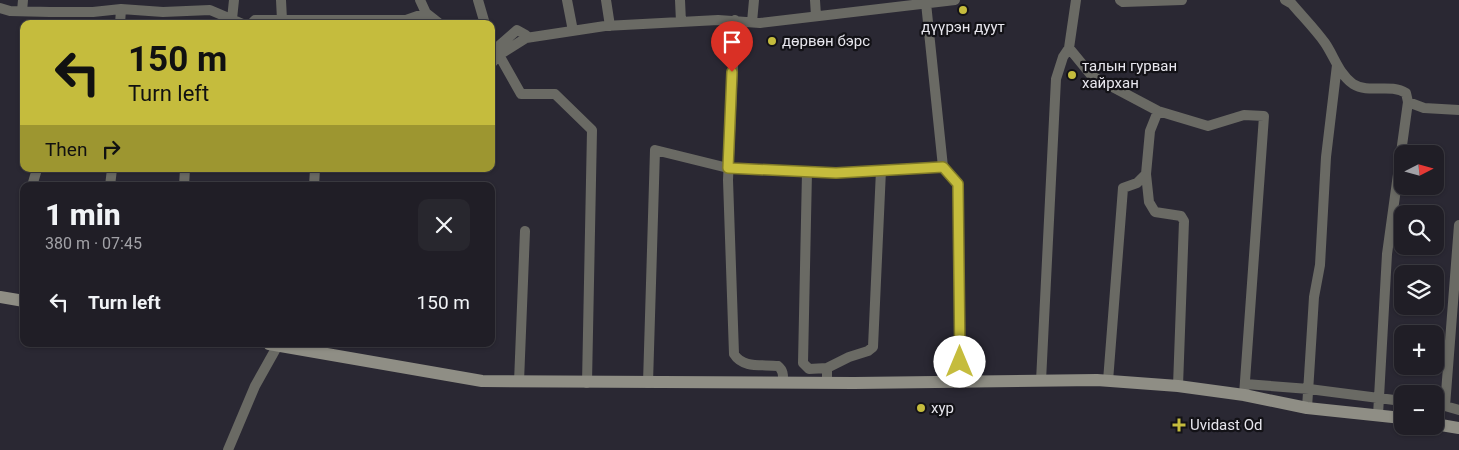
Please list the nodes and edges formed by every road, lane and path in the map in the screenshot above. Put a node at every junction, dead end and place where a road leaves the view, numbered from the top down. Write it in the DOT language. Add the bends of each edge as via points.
graph roads {
  1 [pos="23,0"];
  2 [pos="82,0"];
  3 [pos="234,0"];
  4 [pos="281,0"];
  5 [pos="420,0"];
  6 [pos="478,0"];
  7 [pos="567,0"];
  8 [pos="606,0"];
  9 [pos="680,0"];
  10 [pos="754,0"];
  11 [pos="815,0"];
  12 [pos="955,0"];
  13 [pos="1076,0"];
  14 [pos="1120,0"];
  15 [pos="1182,0"];
  16 [pos="1290,2"];
  17 [pos="926,3"];
  18 [pos="135,5"];
  19 [pos="209,5"];
  20 [pos="0,8"];
  21 [pos="121,9"];
  22 [pos="22,11"];
  23 [pos="81,11"];
  24 [pos="50,12"];
  25 [pos="426,13"];
  26 [pos="816,16"];
  27 [pos="232,19"];
  28 [pos="50,20"];
  29 [pos="120,20"];
  30 [pos="255,20"];
  31 [pos="282,20"];
  32 [pos="410,20"];
  33 [pos="435,20"];
  34 [pos="484,20"];
  35 [pos="735,20"];
  36 [pos="682,22"];
  37 [pos="752,22"];
  38 [pos="610,26"];
  39 [pos="573,31"];
  40 [pos="1069,48"];
  41 [pos="495,49"];
  42 [pos="495,52"];
  43 [pos="1338,65"];
  44 [pos="1408,102"];
  45 [pos="1459,110"];
  46 [pos="1158,111"];
  47 [pos="943,167"];
  48 [pos="728,168"];
  49 [pos="881,170"];
  50 [pos="807,172"];
  51 [pos="1146,174"];
  52 [pos="1459,225"];
  53 [pos="525,231"];
  54 [pos="0,296"];
  55 [pos="20,300"];
  56 [pos="273,347"];
  57 [pos="312,347"];
  58 [pos="827,368"];
  59 [pos="1041,381"];
  60 [pos="1108,381"];
  61 [pos="519,382"];
  62 [pos="960,382"];
  63 [pos="587,383"];
  64 [pos="648,383"];
  65 [pos="783,383"];
  66 [pos="827,383"];
  67 [pos="1442,385"];
  68 [pos="1178,386"];
  69 [pos="1309,389"];
  70 [pos="1244,390"];
  71 [pos="1379,399"];
  72 [pos="1394,400"];
  73 [pos="1444,406"];
  74 [pos="1308,408"];
  75 [pos="1459,410"];
  76 [pos="1378,414"];
  77 [pos="1394,417"];
  78 [pos="1444,426"];
  79 [pos="1459,428"];
  80 [pos="228,450"];
  1 -- 22 [label="street"];
  2 -- 23 [label="street"];
  3 -- 27 [label="street"];
  4 -- 31 [label="street"];
  5 -- 25 [label="street"];
  6 -- 34 [label="street"];
  7 -- 39 [label="street"];
  8 -- 38 [label="street"];
  9 -- 36 [label="street"];
  10 -- 37 [label="street"];
  11 -- 26 [label="street"];
  12 -- 17 [label="street"];
  13 -- 40 [label="street"];
  14 -- 15 [label="street"];
  16 -- 43 [label="street" via="1325,42"];
  17 -- 26 [label="street"];
  17 -- 47 [label="street"];
  18 -- 19 [label="street" via="163,12"];
  18 -- 21 [label="street"];
  19 -- 27 [label="street"];
  20 -- 22 [label="street"];
  21 -- 23 [label="street"];
  21 -- 29 [label="street"];
  22 -- 24 [label="street"];
  23 -- 24 [label="street"];
  24 -- 28 [label="street"];
  25 -- 32 [label="street"];
  25 -- 33 [label="street"];
  26 -- 37 [label="street"];
  30 -- 31 [label="street"];
  35 -- 36 [label="street"];
  35 -- 37 [label="street"];
  35 -- 48 [label="street"];
  36 -- 38 [label="street"];
  38 -- 39 [label="street"];
  39 -- 41 [label="street" via="526,38 517,30"];
  40 -- 46 [label="street" via="1092,76"];
  40 -- 59 [label="street" via="1056,79"];
  42 -- 63 [label="street" via="521,94 555,94 592,130"];
  43 -- 44 [label="street" via="1353,84 1363,88 1400,89 1406,93"];
  43 -- 69 [label="street" via="1326,156"];
  44 -- 45 [label="street" via="1424,108"];
  44 -- 71 [label="street" via="1387,254"];
  46 -- 51 [label="street" via="1150,131"];
  46 -- 70 [label="street" via="1208,126 1244,115 1264,116"];
  47 -- 49 [label="street"];
  47 -- 62 [label="street" via="958,184"];
  48 -- 50 [label="street"];
  48 -- 64 [label="street" via="655,150"];
  48 -- 65 [label="street" via="734,354 741,363 778,366"];
  49 -- 50 [label="street"];
  49 -- 58 [label="street" via="873,347"];
  50 -- 58 [label="street" via="803,363 809,369"];
  51 -- 60 [label="street" via="1137,183 1123,188"];
  51 -- 68 [label="street" via="1149,202 1154,212 1180,216 1184,221"];
  52 -- 67 [label="street"];
  53 -- 61 [label="street"];
  54 -- 55 [label="main road"];
  56 -- 80 [label="street"];
  57 -- 61 [label="main road" via="482,381"];
  58 -- 66 [label="street"];
  59 -- 60 [label="main road"];
  59 -- 62 [label="main road"];
  60 -- 68 [label="main road"];
  61 -- 63 [label="main road"];
  62 -- 66 [label="main road"];
  63 -- 64 [label="main road"];
  64 -- 65 [label="main road"];
  65 -- 66 [label="main road"];
  68 -- 70 [label="main road"];
  69 -- 70 [label="street"];
  69 -- 71 [label="street"];
  69 -- 74 [label="street"];
  70 -- 74 [label="main road"];
  71 -- 72 [label="street"];
  71 -- 76 [label="street"];
  73 -- 75 [label="street"];
  74 -- 76 [label="main road"];
  76 -- 77 [label="main road"];
  78 -- 79 [label="main road"];
}
